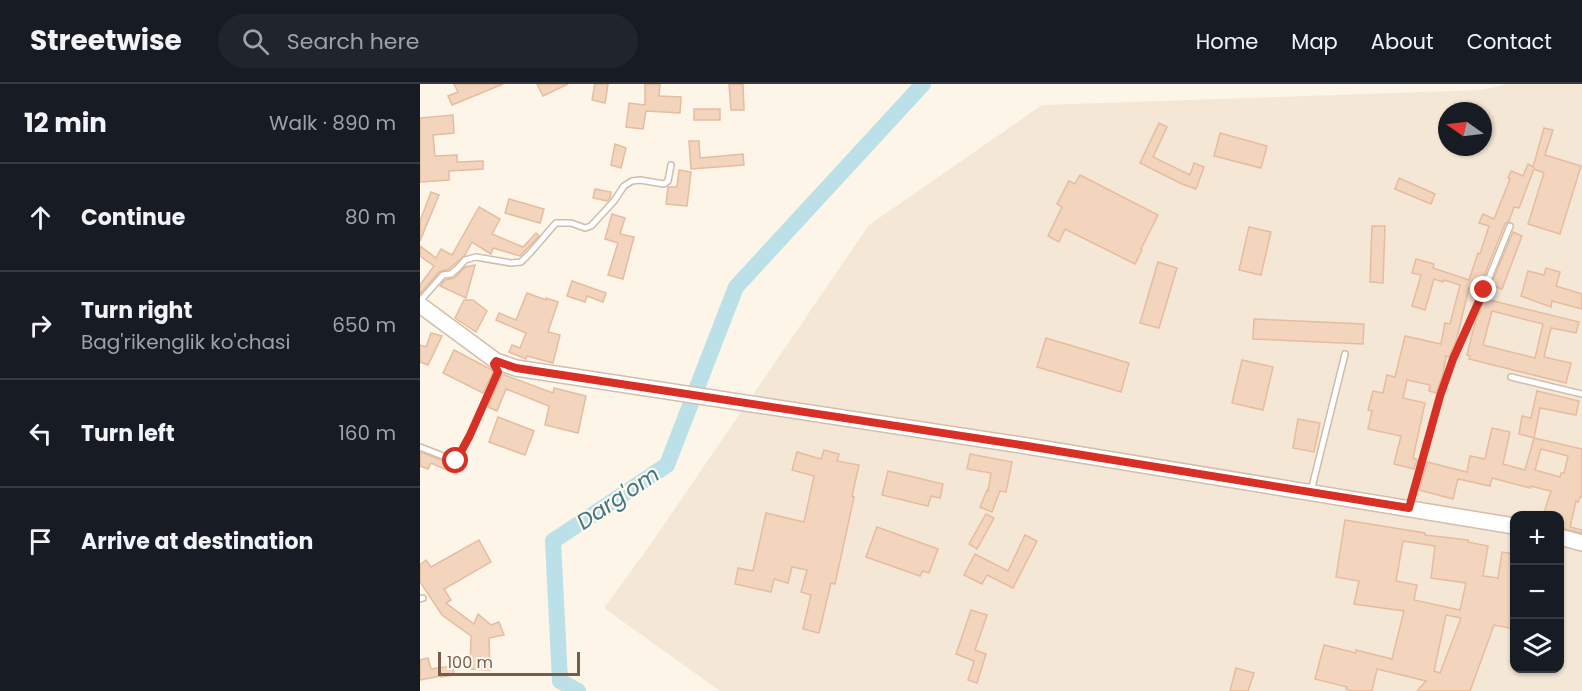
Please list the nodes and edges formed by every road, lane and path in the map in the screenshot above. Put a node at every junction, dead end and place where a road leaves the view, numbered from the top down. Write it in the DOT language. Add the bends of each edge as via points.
graph roads {
  1 [pos="671,165"];
  2 [pos="1510,226"];
  3 [pos="420,303"];
  4 [pos="1345,354"];
  5 [pos="496,361"];
  6 [pos="1511,376"];
  7 [pos="1582,394"];
  8 [pos="420,447"];
  9 [pos="1310,492"];
  10 [pos="1409,508"];
  11 [pos="1510,525"];
  12 [pos="1564,538"];
  13 [pos="1582,543"];
  1 -- 3 [label="lane" via="664,184 640,180 624,186 591,226 556,223 521,262 476,257 465,260 451,274 443,275"];
  2 -- 10 [label="lane" via="1453,359"];
  3 -- 5 [label="main road"];
  4 -- 9 [label="lane"];
  5 -- 8 [label="lane" via="498,372 456,461"];
  5 -- 9 [label="main road" via="516,368"];
  6 -- 7 [label="lane"];
  9 -- 10 [label="main road"];
  10 -- 11 [label="main road"];
  12 -- 13 [label="main road"];
}
